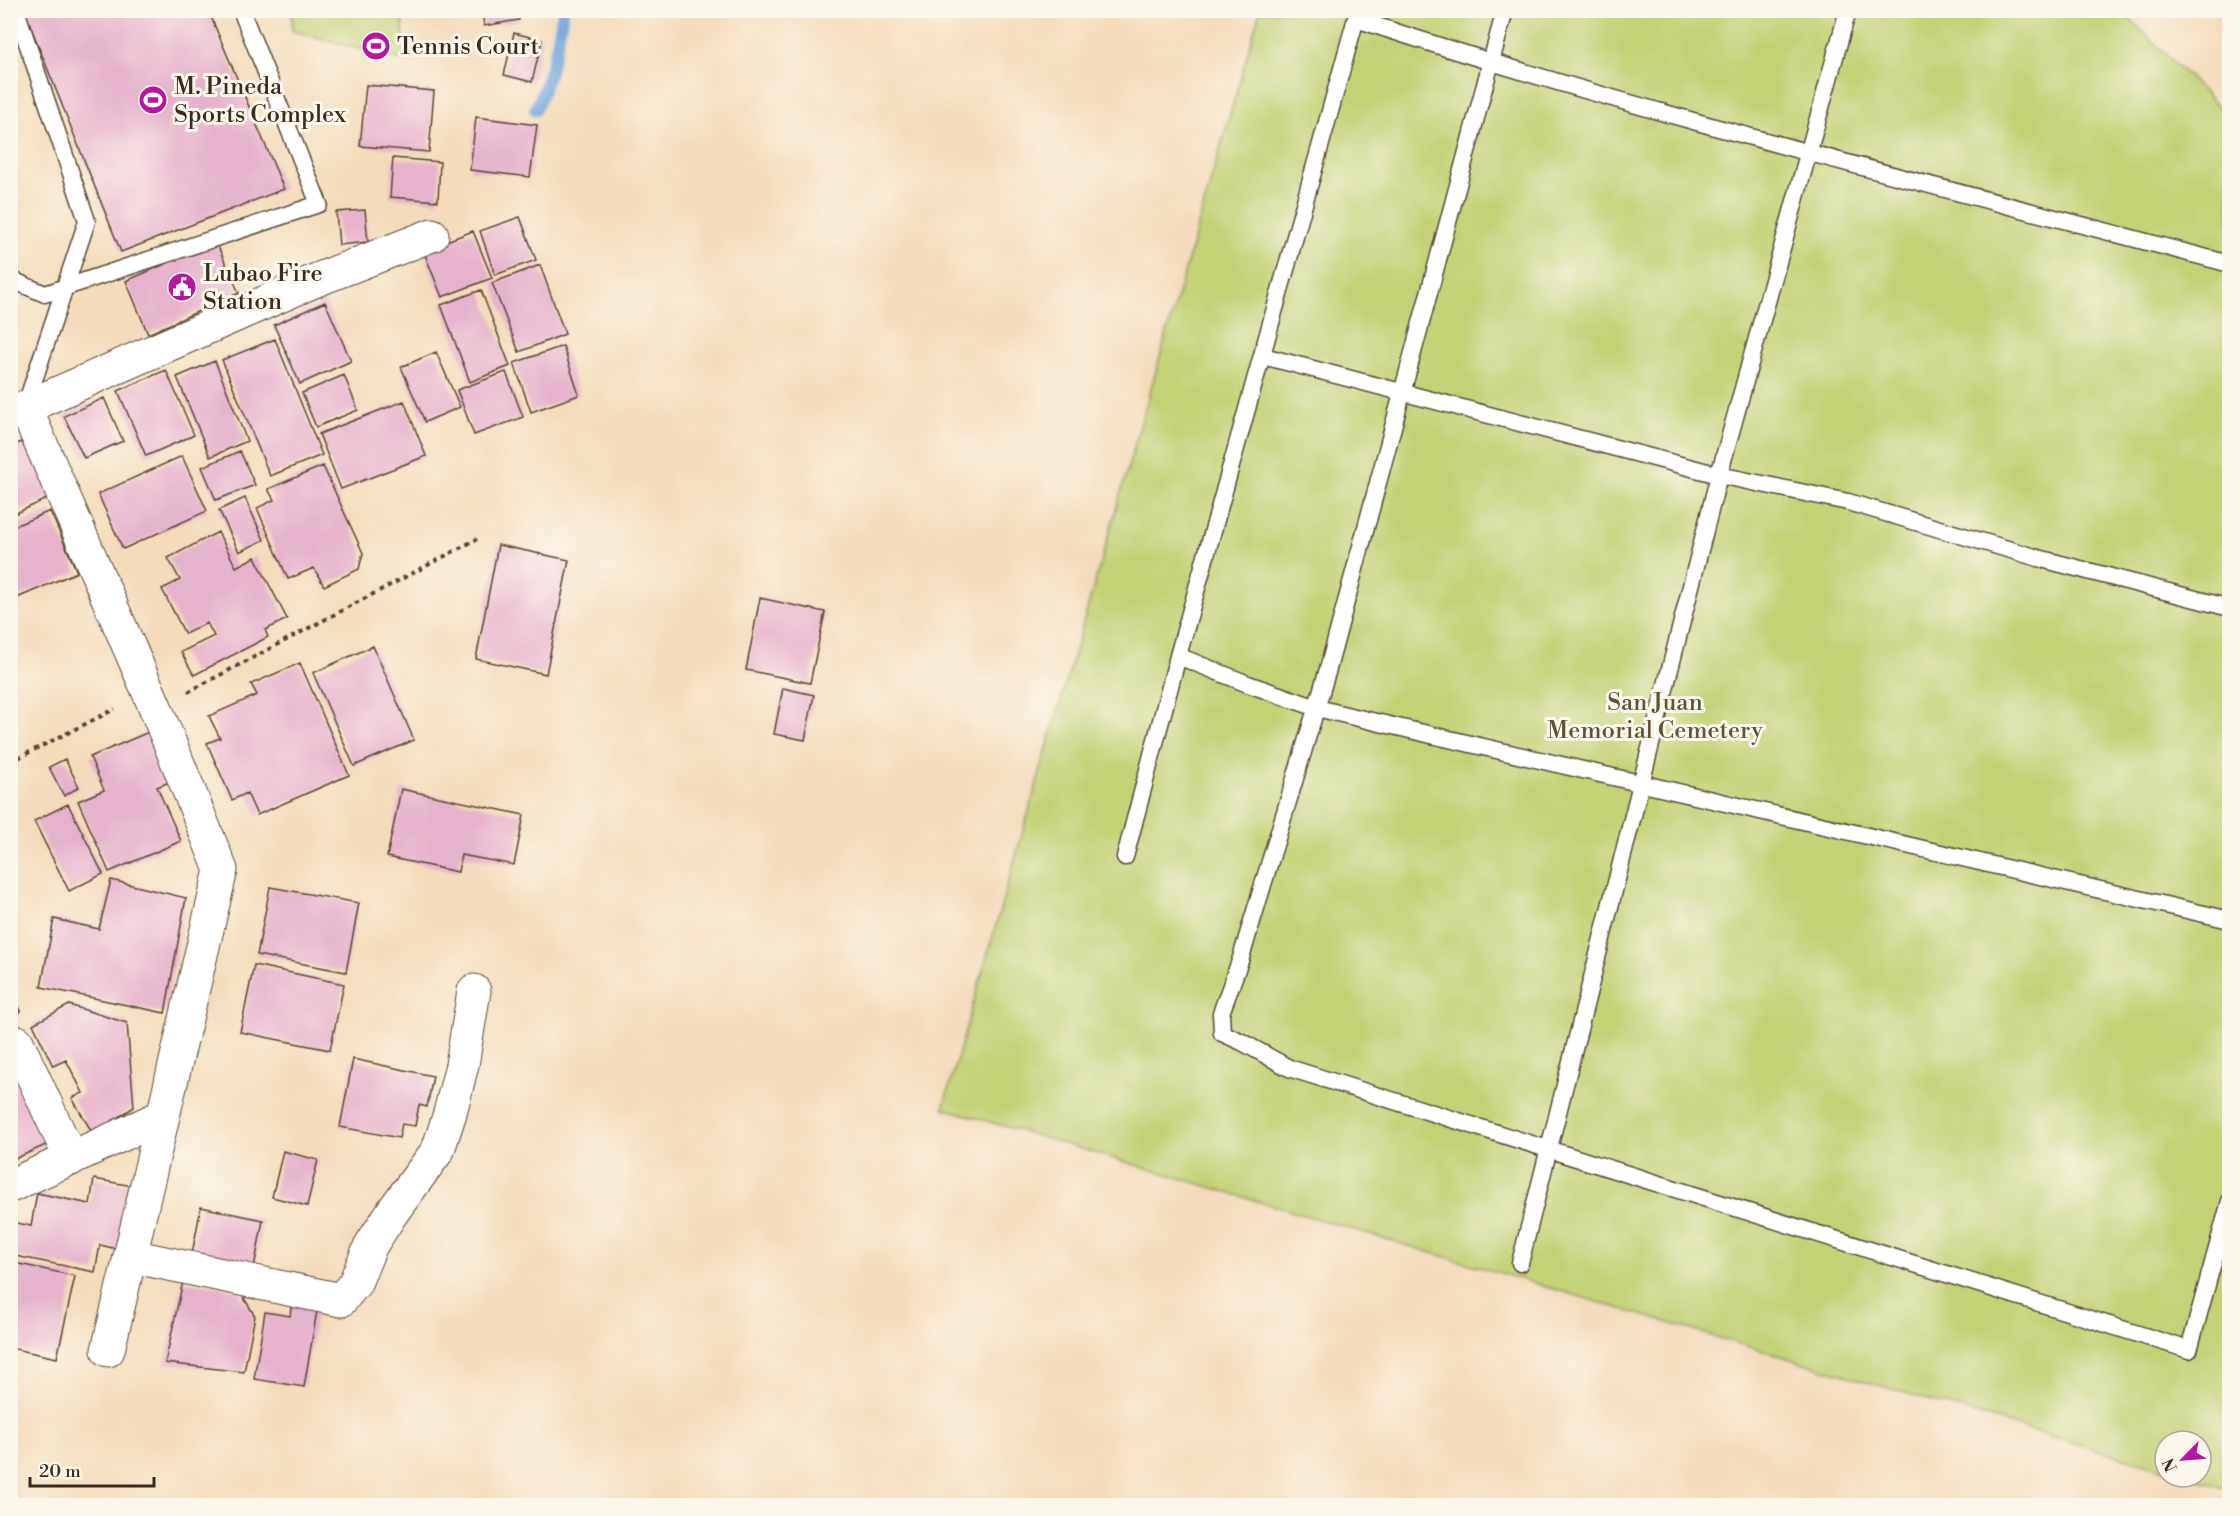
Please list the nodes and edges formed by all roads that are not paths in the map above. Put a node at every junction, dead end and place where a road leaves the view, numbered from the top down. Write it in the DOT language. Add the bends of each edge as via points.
graph roads {
  1 [pos="15,10"];
  2 [pos="240,10"];
  3 [pos="1505,10"];
  4 [pos="1848,10"];
  5 [pos="1357,15"];
  6 [pos="1491,63"];
  7 [pos="1808,152"];
  8 [pos="432,235"];
  9 [pos="2229,264"];
  10 [pos="10,279"];
  11 [pos="64,288"];
  12 [pos="1263,356"];
  13 [pos="1402,393"];
  14 [pos="18,411"];
  15 [pos="1719,475"];
  16 [pos="2229,608"];
  17 [pos="1178,656"];
  18 [pos="1317,708"];
  19 [pos="1642,784"];
  20 [pos="1125,857"];
  21 [pos="2229,920"];
  22 [pos="474,991"];
  23 [pos="10,1045"];
  24 [pos="163,1116"];
  25 [pos="1549,1150"];
  26 [pos="70,1159"];
  27 [pos="10,1186"];
  28 [pos="2229,1201"];
  29 [pos="131,1256"];
  30 [pos="1520,1263"];
  31 [pos="108,1350"];
  1 -- 11 [label="lane" via="87,220"];
  2 -- 11 [label="lane" via="318,204"];
  3 -- 6 [label="lane"];
  4 -- 7 [label="lane"];
  5 -- 6 [label="lane"];
  5 -- 12 [label="lane"];
  6 -- 7 [label="lane"];
  6 -- 13 [label="lane"];
  7 -- 9 [label="lane"];
  7 -- 15 [label="lane"];
  8 -- 14 [label="street" via="314,281"];
  10 -- 11 [label="lane" via="45,294"];
  11 -- 14 [label="lane"];
  12 -- 13 [label="lane"];
  12 -- 17 [label="lane"];
  13 -- 15 [label="lane"];
  13 -- 18 [label="lane"];
  14 -- 24 [label="street" via="156,709 221,870"];
  15 -- 16 [label="lane" via="1848,502 2038,558"];
  15 -- 19 [label="lane"];
  17 -- 18 [label="lane"];
  17 -- 20 [label="lane"];
  18 -- 19 [label="lane"];
  18 -- 25 [label="lane" via="1221,1013 1222,1033 1289,1068"];
  19 -- 21 [label="lane"];
  19 -- 25 [label="lane"];
  22 -- 29 [label="street" via="462,1065 438,1150 371,1245 355,1283 341,1300"];
  23 -- 26 [label="street" via="17,1042"];
  24 -- 26 [label="street"];
  24 -- 29 [label="street"];
  25 -- 28 [label="lane" via="2189,1350"];
  25 -- 30 [label="lane"];
  26 -- 27 [label="street"];
  29 -- 31 [label="street"];
}
